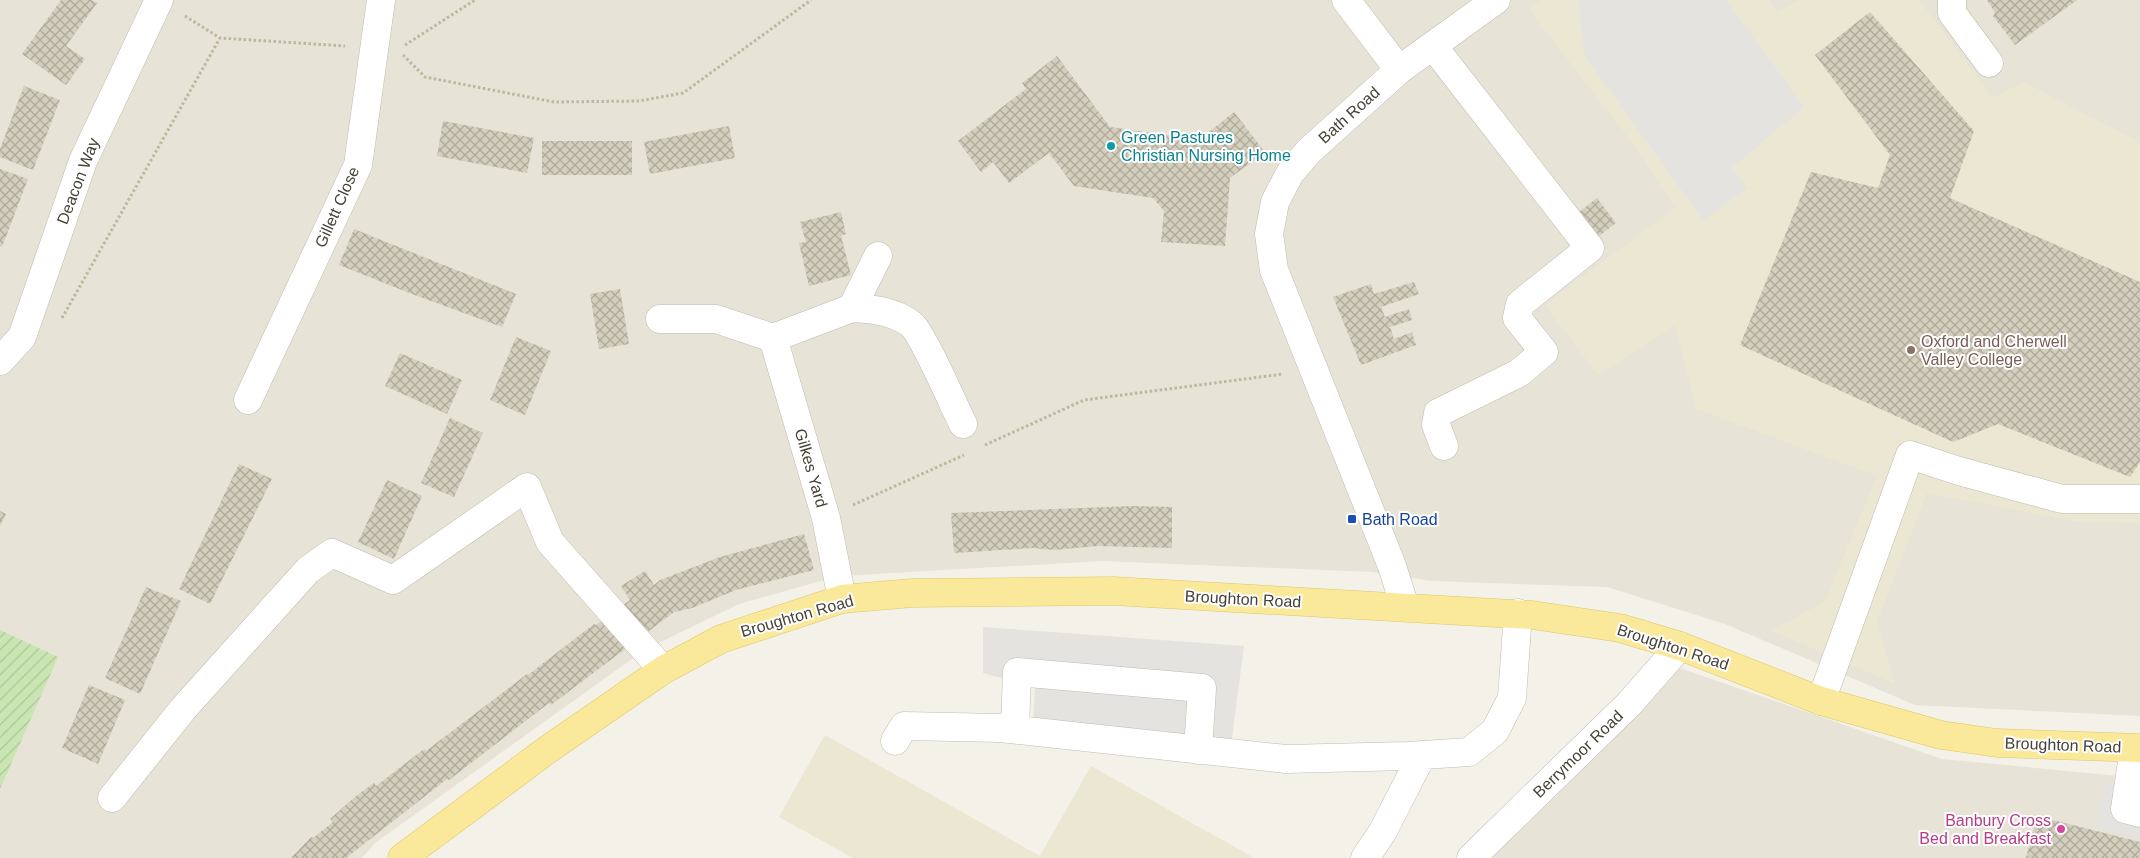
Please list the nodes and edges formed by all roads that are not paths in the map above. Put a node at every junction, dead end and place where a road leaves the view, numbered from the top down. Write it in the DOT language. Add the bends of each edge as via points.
graph roads {
  1 [pos="159,0"];
  2 [pos="381,0"];
  3 [pos="1346,0"];
  4 [pos="1496,0"];
  5 [pos="1952,0"];
  6 [pos="1433,46"];
  7 [pos="1989,63"];
  8 [pos="1399,70"];
  9 [pos="878,256"];
  10 [pos="852,308"];
  11 [pos="660,319"];
  12 [pos="773,338"];
  13 [pos="0,361"];
  14 [pos="248,400"];
  15 [pos="963,424"];
  16 [pos="1444,446"];
  17 [pos="2140,499"];
  18 [pos="842,599"];
  19 [pos="1405,607"];
  20 [pos="1518,614"];
  21 [pos="1680,646"];
  22 [pos="663,670"];
  23 [pos="1821,702"];
  24 [pos="1015,729"];
  25 [pos="895,741"];
  26 [pos="2137,748"];
  27 [pos="1198,750"];
  28 [pos="1422,755"];
  29 [pos="112,798"];
  30 [pos="2140,812"];
  31 [pos="402,858"];
  32 [pos="1365,858"];
  33 [pos="1471,858"];
  1 -- 13 [label="street, Deacon Way" via="83,161 22,337"];
  2 -- 14 [label="street, Gillett Close" via="358,165"];
  3 -- 8 [label="street"];
  4 -- 6 [label="street, Bath Road"];
  5 -- 7 [label="street" via="1952,14"];
  6 -- 8 [label="street, Bath Road"];
  6 -- 16 [label="street" via="1590,248 1520,304 1517,318 1544,352 1519,373 1438,414 1436,425"];
  8 -- 19 [label="street, Bath Road" via="1309,151 1290,173 1275,202 1269,234 1274,270 1392,566"];
  9 -- 10 [label="street"];
  10 -- 12 [label="street"];
  10 -- 15 [label="street" via="893,314 912,326"];
  11 -- 12 [label="street" via="716,319"];
  12 -- 18 [label="street, Gilkes Yard" via="826,518"];
  17 -- 23 [label="street" via="2062,499 1910,455"];
  18 -- 19 [label="main road, Broughton Road" via="912,593 1113,592"];
  18 -- 22 [label="main road, Broughton Road" via="721,639"];
  19 -- 20 [label="main road, Broughton Road"];
  20 -- 21 [label="main road, Broughton Road" via="1620,628"];
  20 -- 28 [label="street" via="1512,698 1495,731 1469,752"];
  21 -- 23 [label="main road, Broughton Road"];
  21 -- 33 [label="street, Berrymoor Road" via="1629,704"];
  22 -- 29 [label="street" via="550,542 527,487 393,580 332,553 308,570 184,709"];
  22 -- 31 [label="main road, Broughton Road" via="546,750"];
  23 -- 26 [label="main road, Broughton Road" via="1941,736 1996,743"];
  24 -- 25 [label="street" via="904,726"];
  24 -- 27 [label="street"];
  24 -- 27 [label="street" via="1017,672 1202,688"];
  26 -- 30 [label="street" via="2125,809"];
  27 -- 28 [label="street" via="1286,758"];
  28 -- 32 [label="street" via="1383,831"];
}
